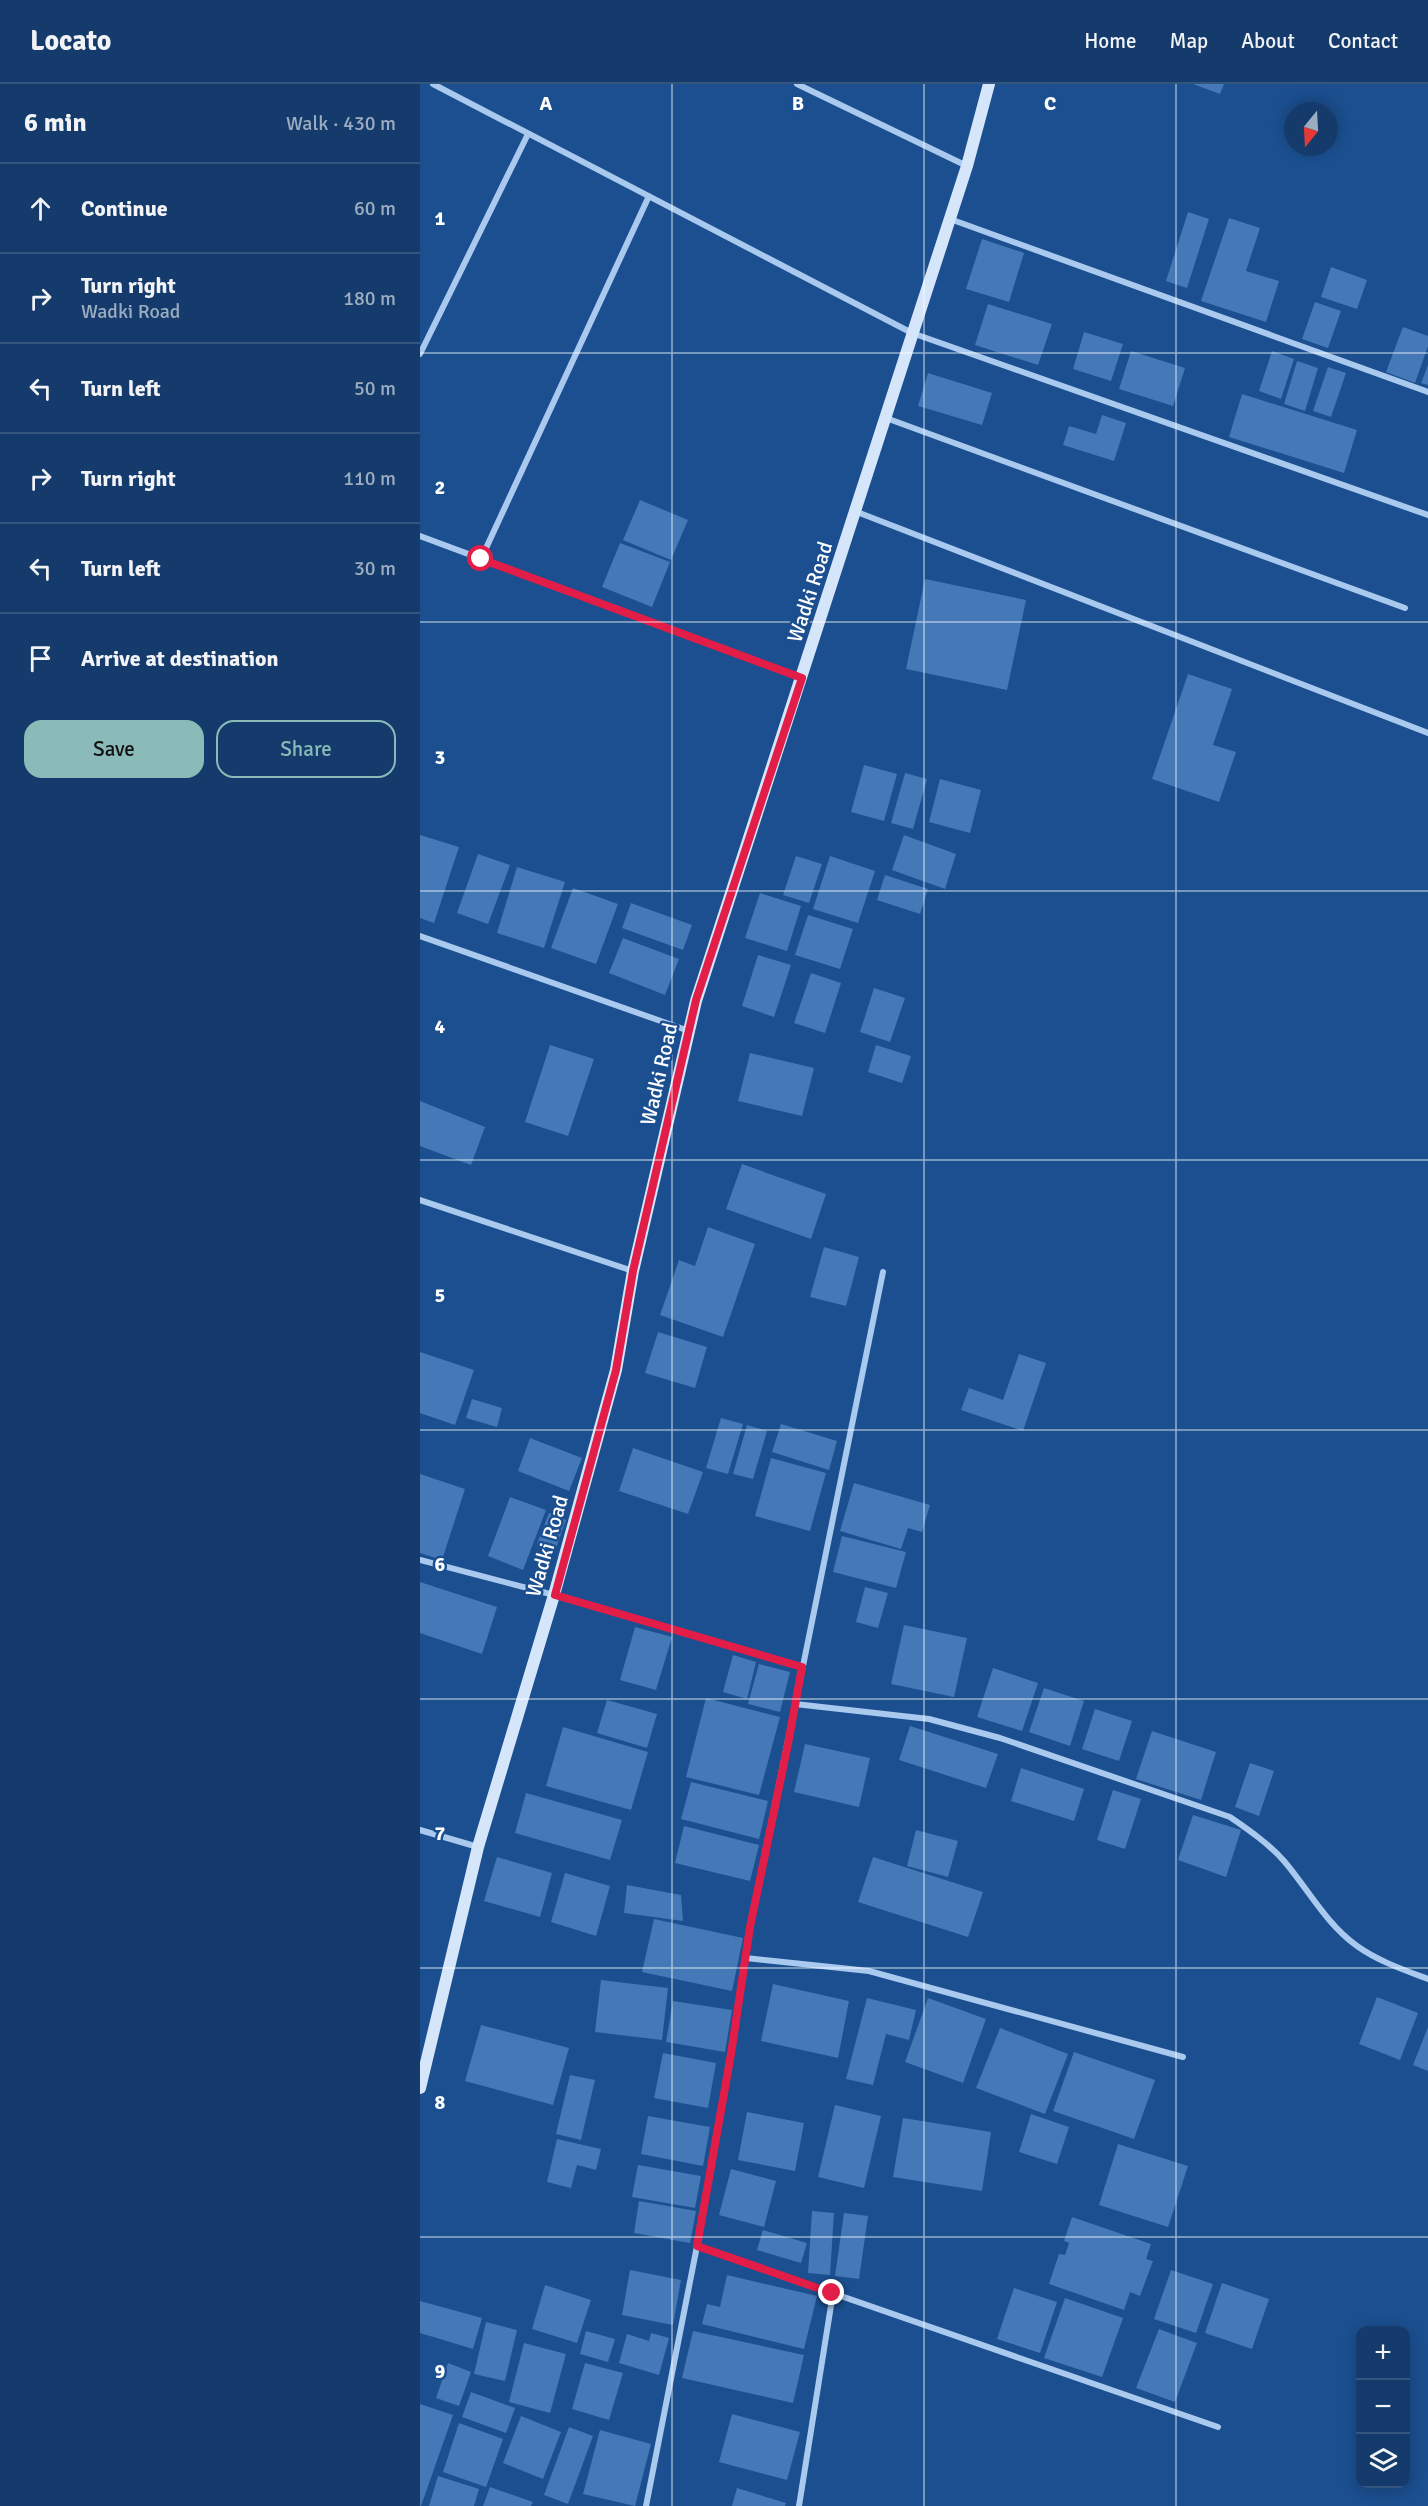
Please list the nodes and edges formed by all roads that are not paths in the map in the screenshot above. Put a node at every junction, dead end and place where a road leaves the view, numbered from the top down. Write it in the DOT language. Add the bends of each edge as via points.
graph roads {
  1 [pos="433,84"];
  2 [pos="797,84"];
  3 [pos="986,85"];
  4 [pos="528,134"];
  5 [pos="968,166"];
  6 [pos="649,196"];
  7 [pos="950,219"];
  8 [pos="912,333"];
  9 [pos="420,354"];
  10 [pos="1428,392"];
  11 [pos="886,418"];
  12 [pos="857,512"];
  13 [pos="1428,515"];
  14 [pos="420,536"];
  15 [pos="481,559"];
  16 [pos="1405,608"];
  17 [pos="802,678"];
  18 [pos="1428,733"];
  19 [pos="420,936"];
  20 [pos="689,1031"];
  21 [pos="420,1200"];
  22 [pos="633,1271"];
  23 [pos="882,1272"];
  24 [pos="420,1560"];
  25 [pos="555,1595"];
  26 [pos="802,1667"];
  27 [pos="795,1704"];
  28 [pos="420,1830"];
  29 [pos="478,1847"];
  30 [pos="746,1958"];
  31 [pos="1428,1979"];
  32 [pos="1183,2057"];
  33 [pos="421,2080"];
  34 [pos="697,2246"];
  35 [pos="832,2293"];
  36 [pos="1218,2427"];
  37 [pos="646,2506"];
  38 [pos="800,2506"];
  1 -- 4 [label="street"];
  2 -- 5 [label="street"];
  3 -- 5 [label="street, Wadki Road"];
  4 -- 6 [label="street"];
  4 -- 9 [label="street"];
  5 -- 7 [label="street, Wadki Road"];
  6 -- 8 [label="street"];
  6 -- 15 [label="street"];
  7 -- 8 [label="street, Wadki Road"];
  7 -- 10 [label="street"];
  8 -- 11 [label="street, Wadki Road"];
  8 -- 13 [label="street"];
  11 -- 12 [label="street, Wadki Road"];
  11 -- 16 [label="street"];
  12 -- 17 [label="street, Wadki Road"];
  12 -- 18 [label="street"];
  14 -- 15 [label="street"];
  15 -- 17 [label="street"];
  17 -- 20 [label="street, Wadki Road"];
  19 -- 20 [label="street"];
  20 -- 22 [label="street, Wadki Road"];
  21 -- 22 [label="street"];
  22 -- 25 [label="street, Wadki Road" via="616,1370"];
  23 -- 26 [label="street"];
  24 -- 25 [label="street"];
  25 -- 26 [label="street"];
  25 -- 29 [label="street, Wadki Road"];
  26 -- 27 [label="street"];
  27 -- 30 [label="street"];
  27 -- 31 [label="street" via="929,1719 1000,1738 1230,1817 1283,1860 1335,1927 1356,1946 1381,1961"];
  28 -- 29 [label="street"];
  29 -- 33 [label="street, Wadki Road"];
  30 -- 32 [label="street" via="869,1971"];
  30 -- 34 [label="street"];
  34 -- 35 [label="street"];
  34 -- 37 [label="street"];
  35 -- 36 [label="street"];
  35 -- 38 [label="street"];
}
